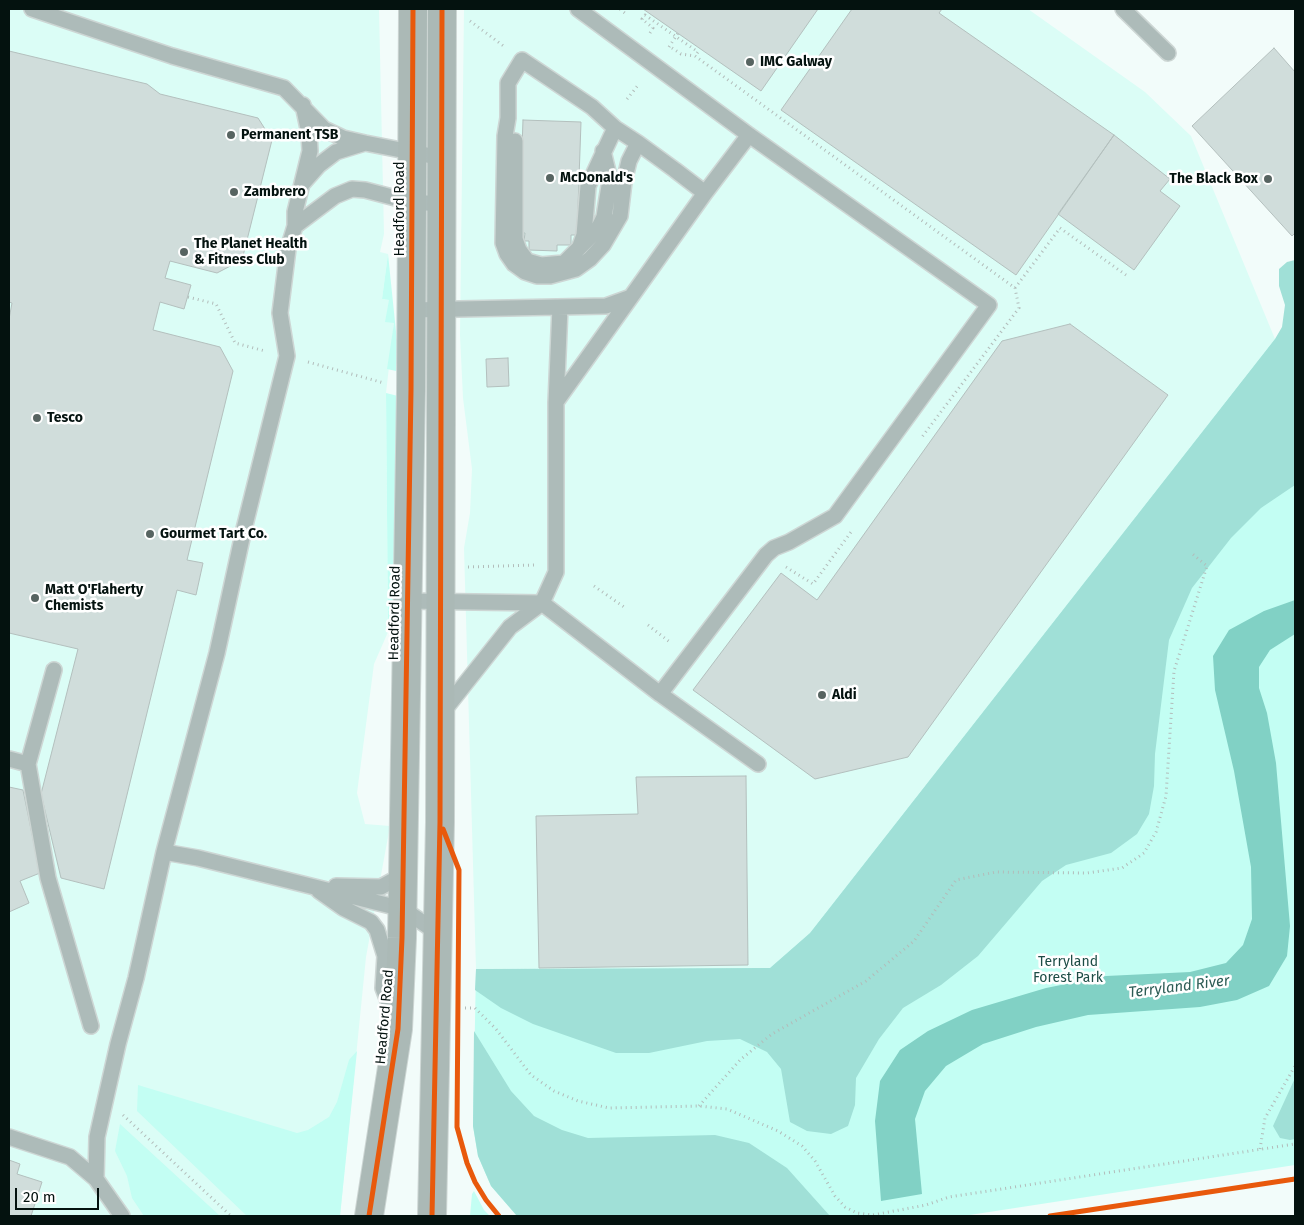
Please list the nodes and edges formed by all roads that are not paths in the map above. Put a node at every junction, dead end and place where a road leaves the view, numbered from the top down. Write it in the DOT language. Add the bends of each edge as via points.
graph roads {
  1 [pos="32,9"];
  2 [pos="413,9"];
  3 [pos="442,9"];
  4 [pos="578,9"];
  5 [pos="1123,9"];
  6 [pos="1168,53"];
  7 [pos="303,105"];
  8 [pos="508,118"];
  9 [pos="615,128"];
  10 [pos="749,135"];
  11 [pos="638,143"];
  12 [pos="365,144"];
  13 [pos="603,151"];
  14 [pos="412,153"];
  15 [pos="442,158"];
  16 [pos="302,184"];
  17 [pos="705,192"];
  18 [pos="412,202"];
  19 [pos="442,204"];
  20 [pos="295,226"];
  21 [pos="579,250"];
  22 [pos="630,297"];
  23 [pos="560,307"];
  24 [pos="442,309"];
  25 [pos="411,310"];
  26 [pos="556,403"];
  27 [pos="407,601"];
  28 [pos="440,601"];
  29 [pos="542,603"];
  30 [pos="54,670"];
  31 [pos="660,694"];
  32 [pos="441,714"];
  33 [pos="9,759"];
  34 [pos="28,764"];
  35 [pos="758,764"];
  36 [pos="164,852"];
  37 [pos="403,874"];
  38 [pos="312,885"];
  39 [pos="402,909"];
  40 [pos="439,934"];
  41 [pos="91,1026"];
  42 [pos="398,1029"];
  43 [pos="9,1137"];
  44 [pos="96,1179"];
  45 [pos="122,1216"];
  46 [pos="369,1216"];
  47 [pos="432,1216"];
  1 -- 7 [label="lane" via="172,56 284,88"];
  2 -- 14 [label="main road, Headford Road"];
  3 -- 15 [label="main road"];
  4 -- 10 [label="lane"];
  5 -- 6 [label="lane"];
  7 -- 12 [label="lane" via="324,129"];
  7 -- 16 [label="lane" via="310,151"];
  8 -- 9 [label="lane" via="508,84 522,60 592,107"];
  8 -- 11 [label="lane" via="503,243 514,264 537,276 550,276 576,268 603,245 620,216 624,182"];
  8 -- 21 [label="lane" via="515,135 515,239 519,250 527,261 541,265 564,263"];
  9 -- 11 [label="lane"];
  9 -- 13 [label="lane"];
  10 -- 17 [label="lane"];
  10 -- 31 [label="lane" via="989,305 835,516 766,555"];
  11 -- 17 [label="lane"];
  12 -- 14 [label="lane"];
  12 -- 16 [label="lane" via="336,152"];
  13 -- 21 [label="lane" via="588,186 584,235"];
  13 -- 21 [label="lane" via="610,180 608,203 598,229"];
  14 -- 15 [label="lane"];
  14 -- 18 [label="main road, Headford Road"];
  15 -- 19 [label="main road"];
  16 -- 20 [label="lane"];
  17 -- 22 [label="lane"];
  18 -- 19 [label="lane"];
  18 -- 20 [label="lane" via="352,189 335,196"];
  18 -- 25 [label="main road, Headford Road"];
  19 -- 24 [label="main road"];
  20 -- 36 [label="lane" via="288,249 280,313 287,356 217,654"];
  22 -- 23 [label="lane" via="606,306"];
  22 -- 26 [label="lane"];
  23 -- 24 [label="lane"];
  23 -- 26 [label="lane"];
  24 -- 25 [label="lane"];
  24 -- 28 [label="main road"];
  25 -- 27 [label="main road, Headford Road"];
  26 -- 29 [label="lane" via="556,572"];
  27 -- 28 [label="lane"];
  27 -- 37 [label="main road, Headford Road"];
  28 -- 29 [label="lane"];
  28 -- 32 [label="main road"];
  29 -- 31 [label="lane"];
  29 -- 32 [label="lane" via="510,627"];
  30 -- 34 [label="lane"];
  31 -- 35 [label="lane"];
  32 -- 40 [label="main road"];
  33 -- 34 [label="lane"];
  34 -- 41 [label="lane" via="48,878"];
  36 -- 38 [label="lane"];
  36 -- 44 [label="lane" via="97,1137"];
  37 -- 38 [label="lane" via="381,887"];
  37 -- 39 [label="main road, Headford Road"];
  38 -- 39 [label="lane"];
  38 -- 42 [label="lane" via="343,908 371,922 377,930 385,956 383,988"];
  39 -- 40 [label="lane"];
  39 -- 42 [label="main road, Headford Road"];
  40 -- 47 [label="main road"];
  42 -- 46 [label="main road, Headford Road"];
  43 -- 44 [label="lane" via="70,1157"];
  44 -- 45 [label="lane"];
}
